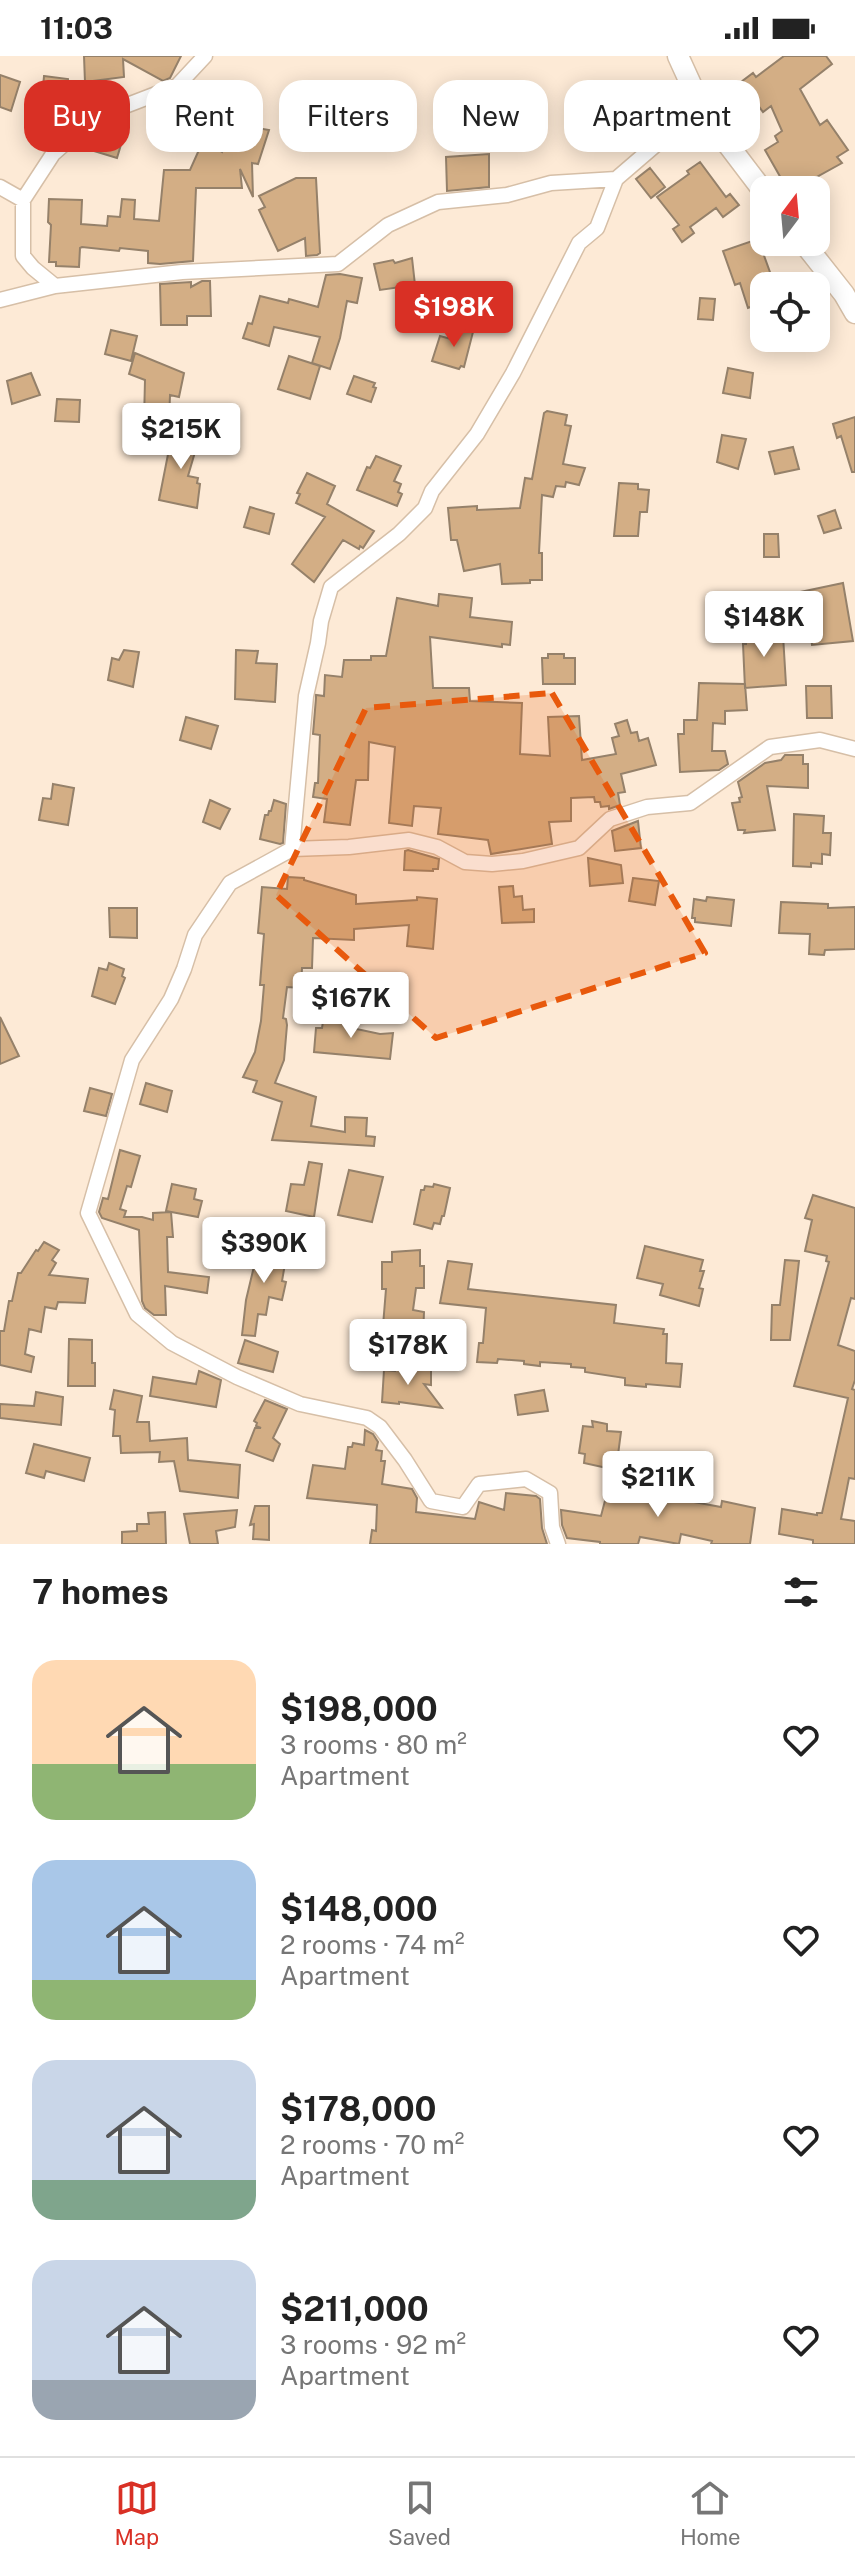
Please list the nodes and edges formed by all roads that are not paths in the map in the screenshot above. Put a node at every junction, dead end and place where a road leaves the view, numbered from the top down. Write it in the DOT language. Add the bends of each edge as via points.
graph roads {
  1 [pos="205,56"];
  2 [pos="678,56"];
  3 [pos="689,80"];
  4 [pos="647,152"];
  5 [pos="734,152"];
  6 [pos="752,176"];
  7 [pos="616,179"];
  8 [pos="0,187"];
  9 [pos="23,200"];
  10 [pos="814,256"];
  11 [pos="55,286"];
  12 [pos="0,300"];
  13 [pos="855,313"];
  14 [pos="855,749"];
  15 [pos="292,849"];
  16 [pos="558,1544"];
  1 -- 9 [label="street" via="177,86 87,124 53,154"];
  2 -- 3 [label="main road"];
  4 -- 7 [label="street"];
  5 -- 6 [label="main road"];
  7 -- 11 [label="street" via="551,183 507,195 438,202 388,225 338,264 182,272"];
  7 -- 15 [label="street" via="597,228 579,243 477,434 432,491 425,508 331,587 306,696"];
  8 -- 9 [label="street"];
  9 -- 11 [label="street" via="23,256"];
  10 -- 13 [label="main road"];
  11 -- 12 [label="street"];
  14 -- 15 [label="street" via="820,740 770,747 690,803 647,807 610,819 579,848 523,861 465,862 409,840"];
  15 -- 16 [label="street" via="230,883 195,935 171,999 132,1060 88,1213 137,1314 172,1343 300,1404 367,1418 380,1427 431,1501 463,1507 479,1484 526,1479 550,1493"];
}
